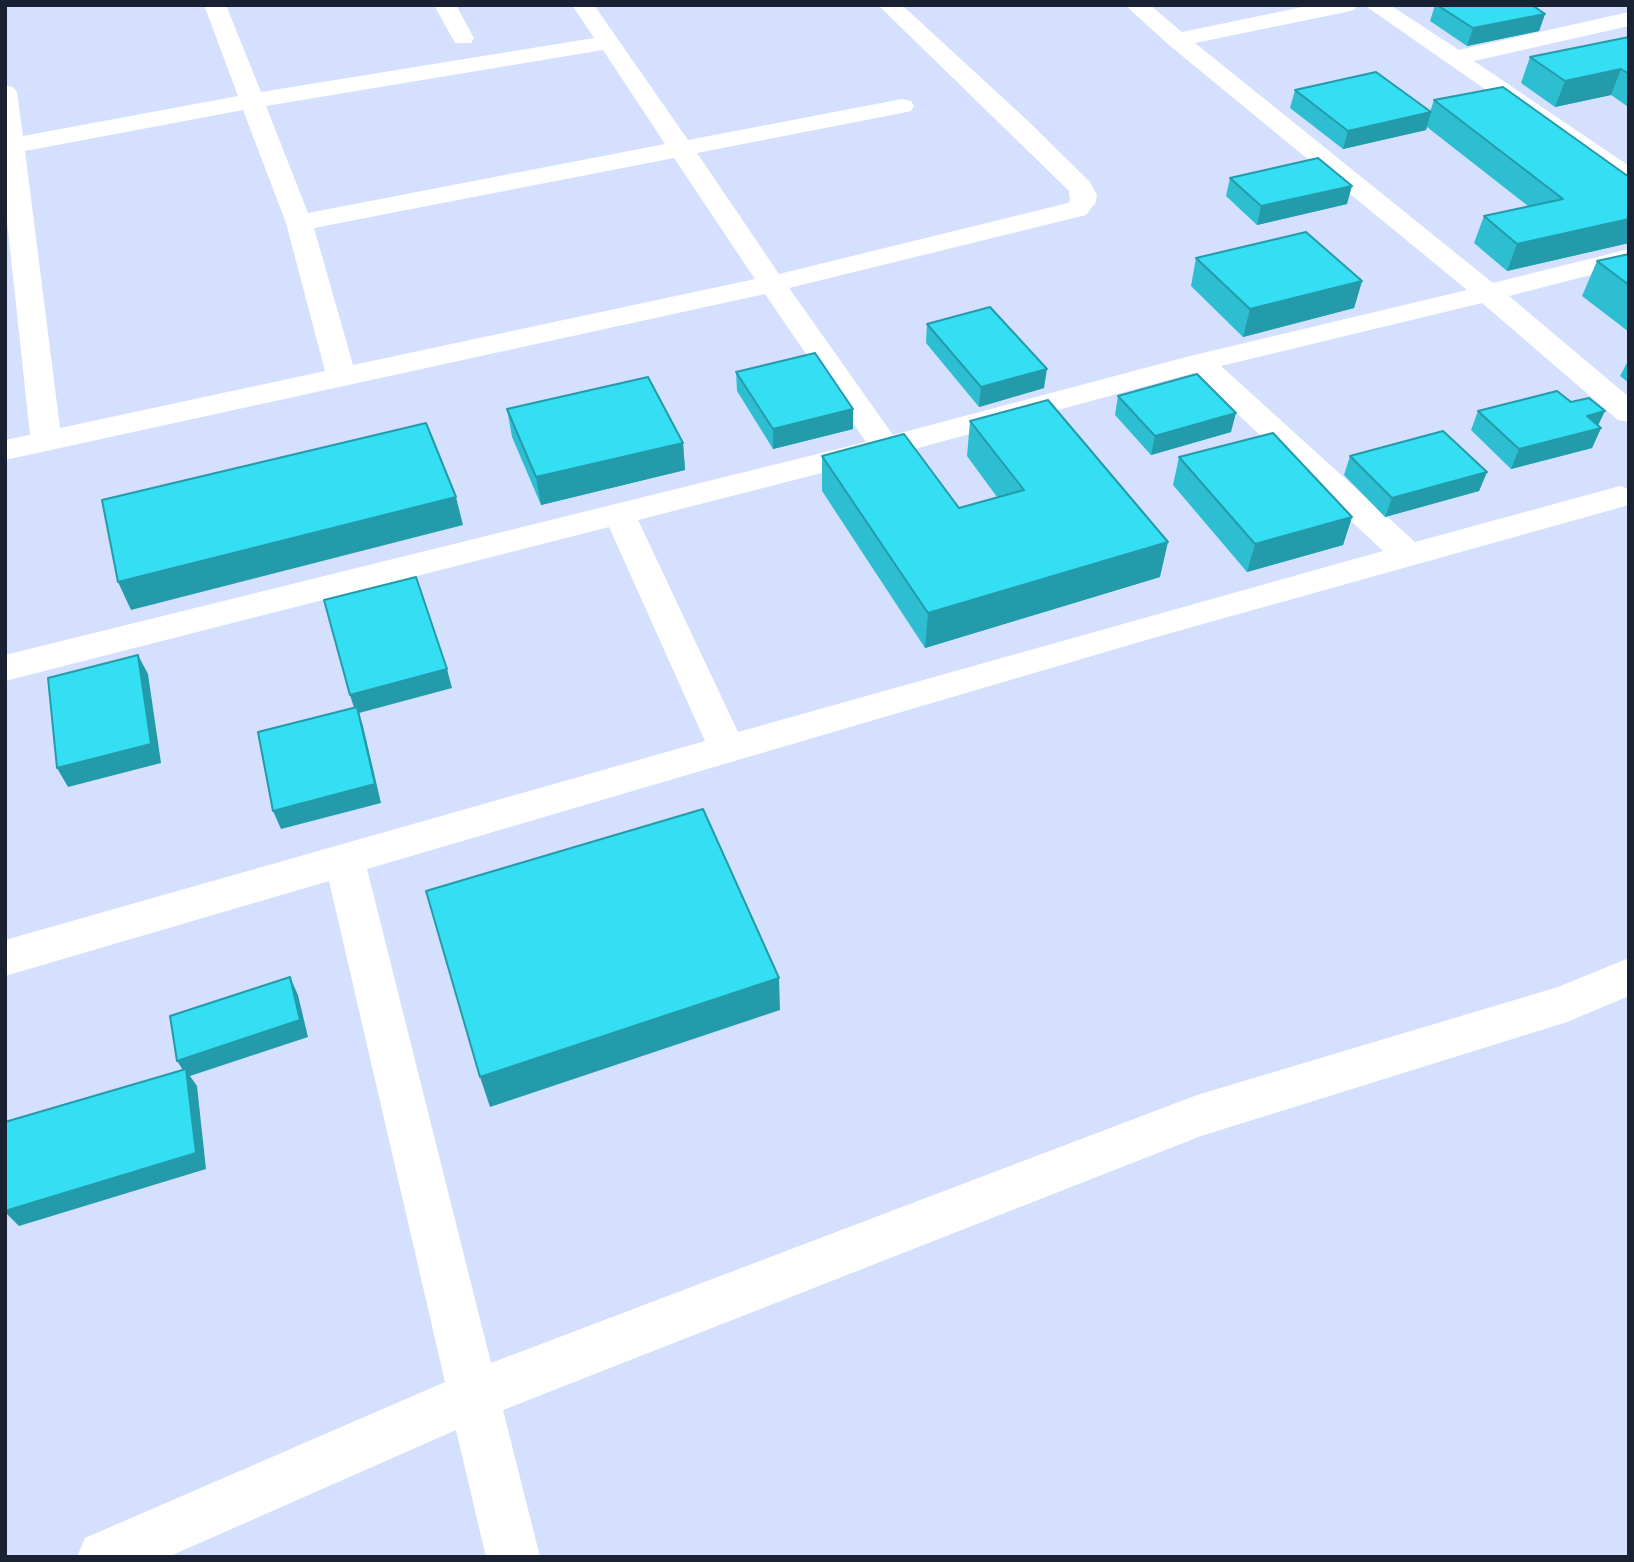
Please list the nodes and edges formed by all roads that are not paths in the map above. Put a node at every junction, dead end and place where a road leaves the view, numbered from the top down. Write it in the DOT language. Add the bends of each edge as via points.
graph roads {
  1 [pos="215,5"];
  2 [pos="445,5"];
  3 [pos="583,5"];
  4 [pos="889,5"];
  5 [pos="1136,5"];
  6 [pos="1346,5"];
  7 [pos="1375,5"];
  8 [pos="1622,5"];
  9 [pos="1629,9"];
  10 [pos="1629,19"];
  11 [pos="463,37"];
  12 [pos="1177,40"];
  13 [pos="609,42"];
  14 [pos="1455,58"];
  15 [pos="5,92"];
  16 [pos="253,101"];
  17 [pos="902,106"];
  18 [pos="12,146"];
  19 [pos="681,149"];
  20 [pos="1629,178"];
  21 [pos="299,223"];
  22 [pos="1629,257"];
  23 [pos="772,284"];
  24 [pos="1488,293"];
  25 [pos="1200,362"];
  26 [pos="342,377"];
  27 [pos="1629,413"];
  28 [pos="46,441"];
  29 [pos="885,447"];
  30 [pos="5,450"];
  31 [pos="1626,499"];
  32 [pos="619,514"];
  33 [pos="1409,556"];
  34 [pos="5,668"];
  35 [pos="727,749"];
  36 [pos="344,859"];
  37 [pos="5,958"];
  38 [pos="1629,976"];
  39 [pos="473,1396"];
  40 [pos="104,1557"];
  41 [pos="513,1557"];
  1 -- 16 [label="street"];
  2 -- 11 [label="street"];
  3 -- 13 [label="street"];
  4 -- 23 [label="street" via="1081,188 1083,202 1077,209"];
  5 -- 12 [label="street"];
  6 -- 12 [label="street"];
  7 -- 14 [label="street"];
  8 -- 9 [label="street"];
  10 -- 14 [label="street"];
  12 -- 24 [label="street"];
  13 -- 16 [label="street"];
  13 -- 19 [label="street"];
  14 -- 20 [label="street"];
  15 -- 18 [label="street"];
  16 -- 18 [label="street"];
  16 -- 21 [label="street"];
  17 -- 19 [label="street"];
  18 -- 28 [label="street"];
  19 -- 21 [label="street"];
  19 -- 23 [label="street"];
  21 -- 26 [label="street"];
  22 -- 24 [label="street"];
  23 -- 26 [label="street"];
  23 -- 29 [label="street"];
  24 -- 25 [label="street"];
  24 -- 27 [label="street"];
  25 -- 29 [label="street"];
  25 -- 33 [label="street"];
  26 -- 28 [label="street"];
  28 -- 30 [label="street"];
  29 -- 32 [label="street"];
  31 -- 33 [label="street"];
  32 -- 34 [label="street"];
  32 -- 35 [label="street"];
  33 -- 35 [label="street"];
  35 -- 36 [label="street"];
  36 -- 37 [label="street"];
  36 -- 39 [label="street"];
  38 -- 39 [label="street" via="1567,1003 1197,1116"];
  39 -- 40 [label="street"];
  39 -- 41 [label="street"];
}
